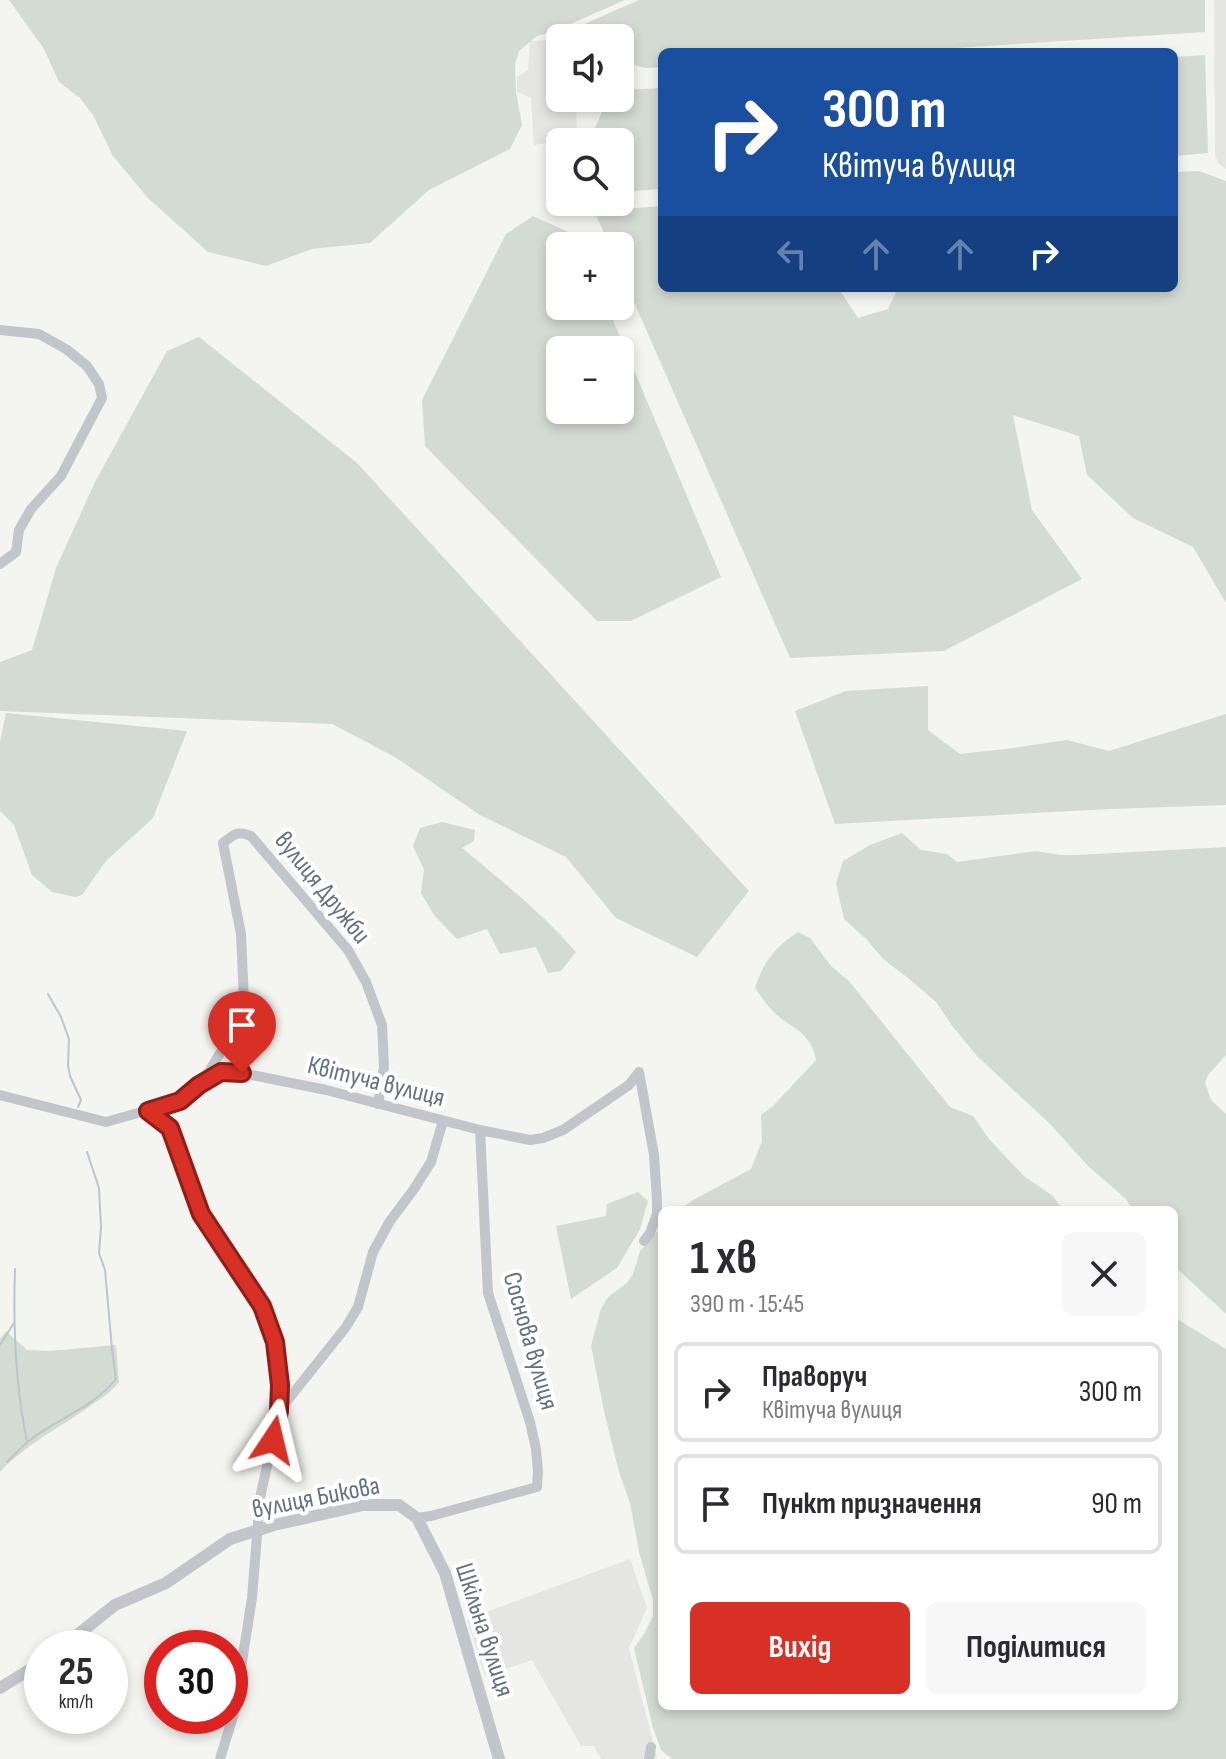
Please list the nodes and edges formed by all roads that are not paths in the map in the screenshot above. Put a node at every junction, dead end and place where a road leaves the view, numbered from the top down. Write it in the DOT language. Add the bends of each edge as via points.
graph roads {
  1 [pos="0,330"];
  2 [pos="0,564"];
  3 [pos="201,1084"];
  4 [pos="0,1095"];
  5 [pos="378,1104"];
  6 [pos="148,1111"];
  7 [pos="443,1121"];
  8 [pos="480,1130"];
  9 [pos="644,1241"];
  10 [pos="279,1411"];
  11 [pos="511,1496"];
  12 [pos="417,1518"];
  13 [pos="258,1530"];
  14 [pos="84,1630"];
  15 [pos="24,1673"];
  16 [pos="0,1688"];
  17 [pos="651,1747"];
  18 [pos="220,1759"];
  19 [pos="499,1759"];
  20 [pos="649,1759"];
  1 -- 2 [label="street" via="39,334 66,349 87,366 102,398 61,476 19,530 16,552"];
  3 -- 5 [label="street, Квітуча вулиця" via="221,1072 242,1073"];
  3 -- 5 [label="street, вулиця Дружби" via="230,1037 244,1001 241,934 223,843 242,832 251,836 348,950 366,982 382,1025 384,1067"];
  3 -- 6 [label="street, Квітуча вулиця" via="180,1101"];
  4 -- 6 [label="street, Квітуча вулиця" via="106,1122"];
  5 -- 7 [label="street, Квітуча вулиця"];
  6 -- 10 [label="street" via="170,1128 201,1214 262,1306 275,1342"];
  7 -- 8 [label="street, Квітуча вулиця"];
  7 -- 10 [label="street" via="431,1162 373,1252 358,1307"];
  8 -- 9 [label="street, Квітуча вулиця" via="530,1140 554,1134 629,1085 639,1072 657,1200 657,1214"];
  8 -- 11 [label="street, Соснова вулиця" via="488,1293 530,1422 538,1471 537,1487"];
  10 -- 13 [label="street"];
  11 -- 12 [label="street, вулиця Бикова"];
  12 -- 13 [label="street, вулиця Бикова" via="399,1505 363,1505"];
  12 -- 19 [label="street, Шкільна вулиця" via="445,1573"];
  13 -- 14 [label="street, вулиця Бикова" via="230,1539 166,1583 115,1605"];
  13 -- 18 [label="street" via="234,1713"];
  15 -- 16 [label="street"];
  17 -- 20 [label="street"];
}
